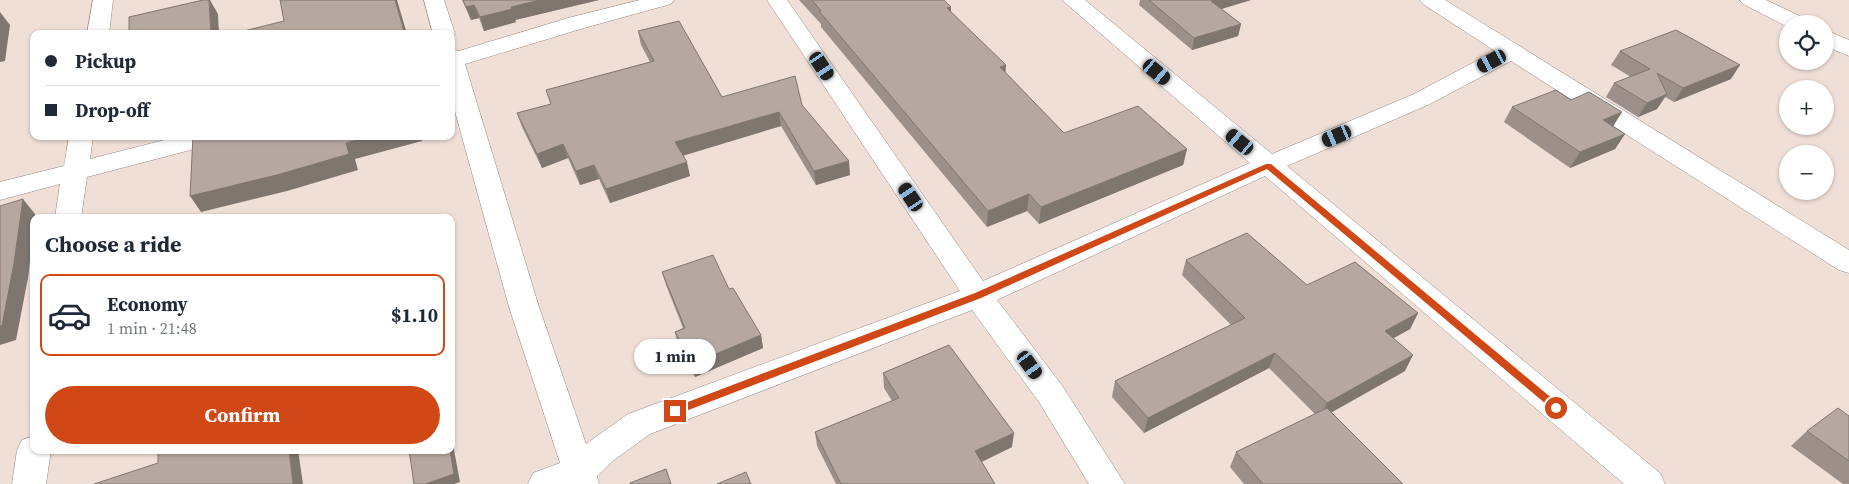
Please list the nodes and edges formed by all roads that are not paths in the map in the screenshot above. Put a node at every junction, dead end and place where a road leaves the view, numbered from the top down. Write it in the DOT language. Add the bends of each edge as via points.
graph roads {
  1 [pos="103,0"];
  2 [pos="434,0"];
  3 [pos="664,0"];
  4 [pos="777,0"];
  5 [pos="1072,0"];
  6 [pos="1430,0"];
  7 [pos="1750,0"];
  8 [pos="1780,15"];
  9 [pos="99,30"];
  10 [pos="443,30"];
  11 [pos="1834,42"];
  12 [pos="1849,49"];
  13 [pos="1510,52"];
  14 [pos="455,59"];
  15 [pos="455,70"];
  16 [pos="80,140"];
  17 [pos="197,140"];
  18 [pos="1268,165"];
  19 [pos="75,172"];
  20 [pos="0,192"];
  21 [pos="69,214"];
  22 [pos="1849,263"];
  23 [pos="978,296"];
  24 [pos="33,454"];
  25 [pos="580,477"];
  26 [pos="29,484"];
  27 [pos="545,484"];
  28 [pos="1108,484"];
  29 [pos="1648,484"];
  1 -- 9 [label="street"];
  2 -- 10 [label="street"];
  3 -- 14 [label="street"];
  4 -- 23 [label="street"];
  5 -- 18 [label="street"];
  6 -- 13 [label="street"];
  7 -- 8 [label="street"];
  11 -- 12 [label="street"];
  13 -- 18 [label="street" via="1422,99"];
  13 -- 22 [label="street"];
  15 -- 25 [label="street" via="524,307"];
  16 -- 19 [label="street"];
  17 -- 19 [label="street"];
  18 -- 23 [label="street"];
  18 -- 29 [label="street"];
  19 -- 20 [label="street"];
  19 -- 21 [label="street"];
  23 -- 25 [label="street" via="639,424 602,450"];
  23 -- 28 [label="street" via="1050,393"];
  24 -- 26 [label="street"];
  25 -- 27 [label="street"];
}
